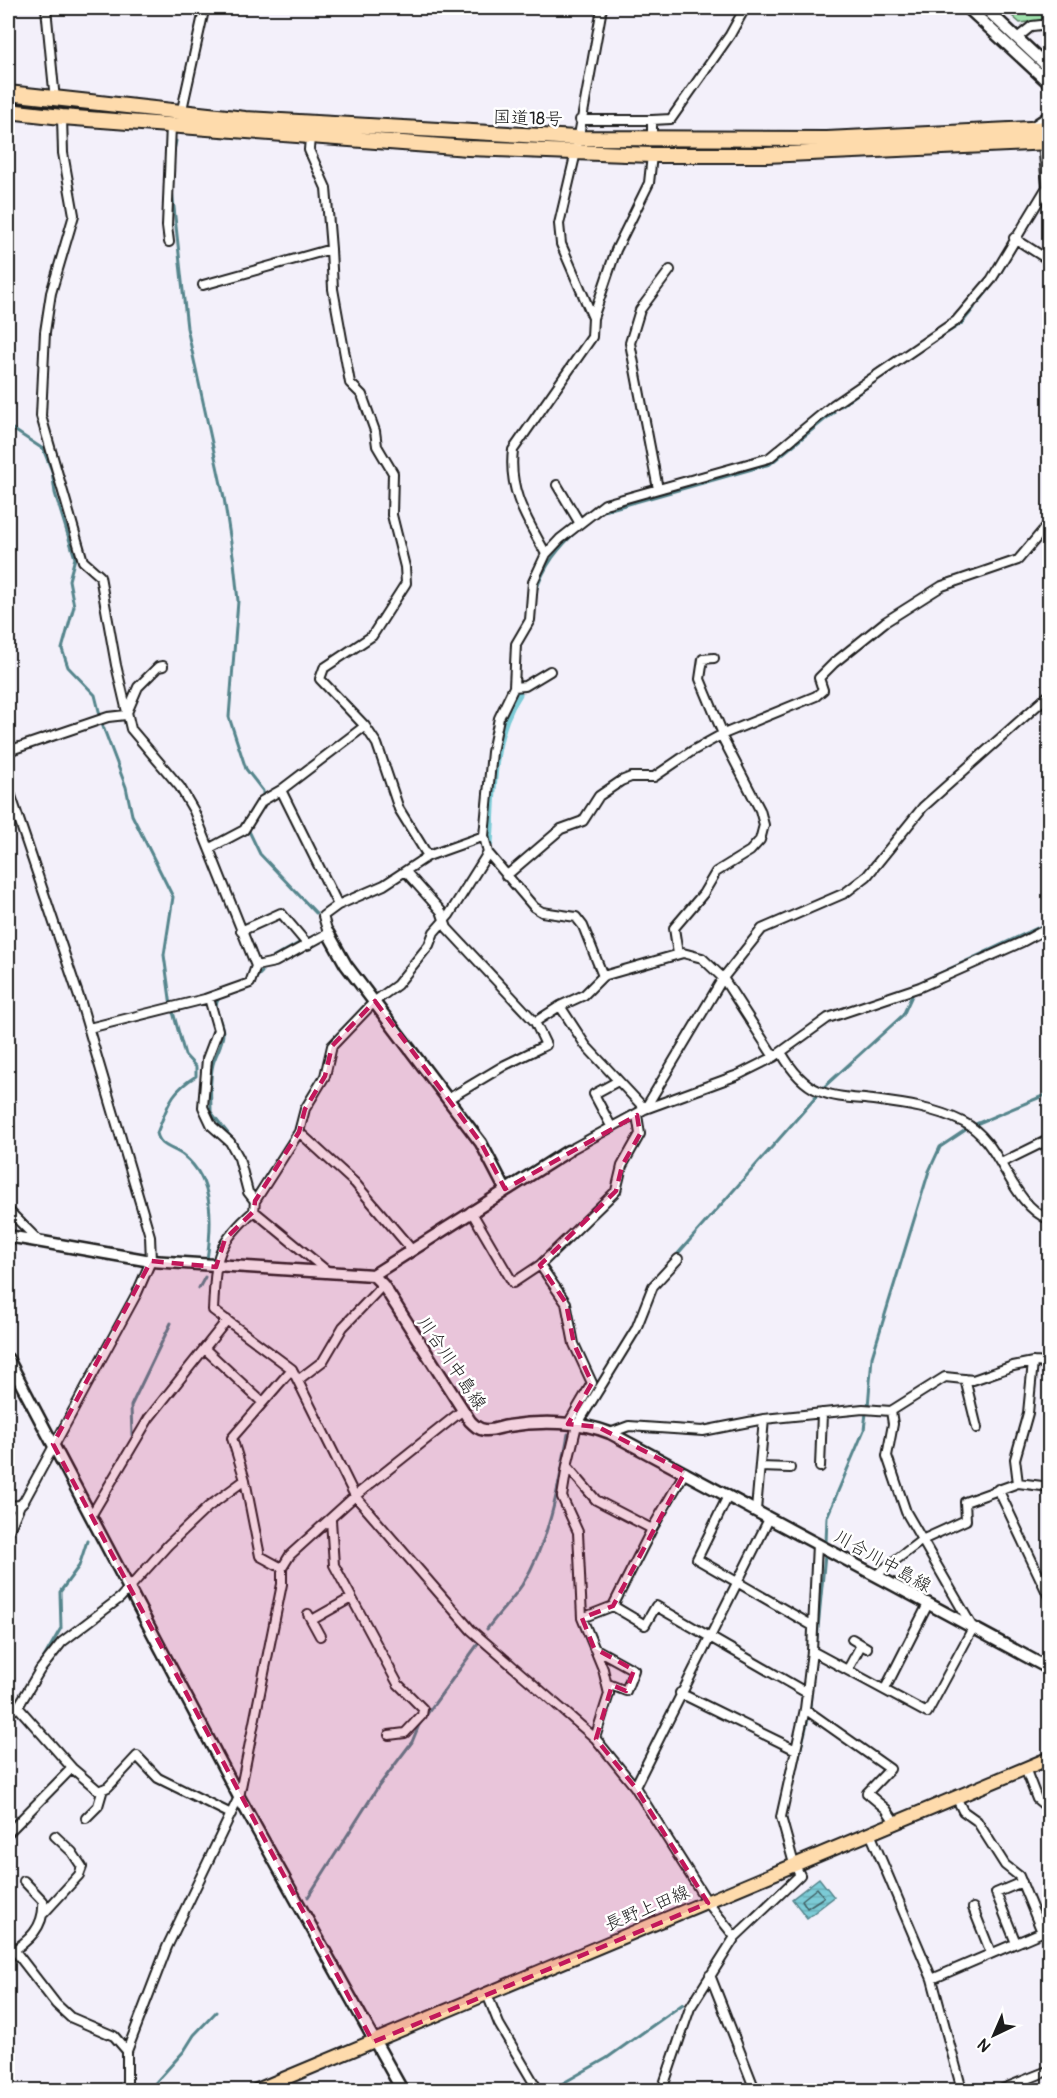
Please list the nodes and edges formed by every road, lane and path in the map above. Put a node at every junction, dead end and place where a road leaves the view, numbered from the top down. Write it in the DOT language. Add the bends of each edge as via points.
graph roads {
  1 [pos="46,8"];
  2 [pos="201,8"];
  3 [pos="602,8"];
  4 [pos="745,8"];
  5 [pos="968,8"];
  6 [pos="985,8"];
  7 [pos="1050,24"];
  8 [pos="1017,38"];
  9 [pos="1050,69"];
  10 [pos="1050,84"];
  11 [pos="8,93"];
  12 [pos="55,100"];
  13 [pos="8,111"];
  14 [pos="182,114"];
  15 [pos="1050,116"];
  16 [pos="62,117"];
  17 [pos="580,120"];
  18 [pos="652,120"];
  19 [pos="171,125"];
  20 [pos="1050,128"];
  21 [pos="1029,129"];
  22 [pos="310,137"];
  23 [pos="577,138"];
  24 [pos="652,138"];
  25 [pos="1046,143"];
  26 [pos="576,152"];
  27 [pos="652,155"];
  28 [pos="1048,188"];
  29 [pos="1014,238"];
  30 [pos="169,242"];
  31 [pos="331,249"];
  32 [pos="1050,261"];
  33 [pos="670,270"];
  34 [pos="203,285"];
  35 [pos="593,318"];
  36 [pos="557,485"];
  37 [pos="658,489"];
  38 [pos="579,522"];
  39 [pos="1050,522"];
  40 [pos="546,554"];
  41 [pos="714,658"];
  42 [pos="163,666"];
  43 [pos="550,671"];
  44 [pos="514,687"];
  45 [pos="1048,699"];
  46 [pos="126,716"];
  47 [pos="365,726"];
  48 [pos="722,735"];
  49 [pos="8,751"];
  50 [pos="8,788"];
  51 [pos="281,789"];
  52 [pos="484,836"];
  53 [pos="210,848"];
  54 [pos="488,853"];
  55 [pos="428,856"];
  56 [pos="406,872"];
  57 [pos="506,876"];
  58 [pos="338,905"];
  59 [pos="443,920"];
  60 [pos="1050,927"];
  61 [pos="241,931"];
  62 [pos="328,933"];
  63 [pos="308,945"];
  64 [pos="678,954"];
  65 [pos="256,966"];
  66 [pos="603,976"];
  67 [pos="723,978"];
  68 [pos="209,998"];
  69 [pos="375,1001"];
  70 [pos="560,1006"];
  71 [pos="535,1022"];
  72 [pos="89,1028"];
  73 [pos="777,1055"];
  74 [pos="618,1081"];
  75 [pos="448,1099"];
  76 [pos="645,1109"];
  77 [pos="637,1115"];
  78 [pos="612,1128"];
  79 [pos="299,1132"];
  80 [pos="1050,1139"];
  81 [pos="568,1151"];
  82 [pos="1001,1163"];
  83 [pos="506,1189"];
  84 [pos="255,1202"];
  85 [pos="8,1210"];
  86 [pos="254,1211"];
  87 [pos="471,1211"];
  88 [pos="1050,1220"];
  89 [pos="8,1236"];
  90 [pos="40,1242"];
  91 [pos="412,1250"];
  92 [pos="678,1259"];
  93 [pos="151,1261"];
  94 [pos="540,1265"];
  95 [pos="216,1267"];
  96 [pos="327,1271"];
  97 [pos="373,1275"];
  98 [pos="383,1285"];
  99 [pos="227,1320"];
  100 [pos="206,1350"];
  101 [pos="8,1359"];
  102 [pos="1033,1362"];
  103 [pos="1050,1363"];
  104 [pos="292,1369"];
  105 [pos="965,1379"];
  106 [pos="298,1380"];
  107 [pos="262,1402"];
  108 [pos="463,1410"];
  109 [pos="891,1411"];
  110 [pos="822,1413"];
  111 [pos="764,1419"];
  112 [pos="572,1424"];
  113 [pos="977,1428"];
  114 [pos="610,1433"];
  115 [pos="53,1444"];
  116 [pos="567,1466"];
  117 [pos="760,1467"];
  118 [pos="820,1467"];
  119 [pos="790,1468"];
  120 [pos="685,1472"];
  121 [pos="245,1480"];
  122 [pos="1018,1484"];
  123 [pos="1050,1487"];
  124 [pos="998,1489"];
  125 [pos="355,1496"];
  126 [pos="728,1496"];
  127 [pos="20,1505"];
  128 [pos="8,1506"];
  129 [pos="756,1510"];
  130 [pos="91,1516"];
  131 [pos="769,1519"];
  132 [pos="331,1520"];
  133 [pos="652,1529"];
  134 [pos="8,1533"];
  135 [pos="922,1540"];
  136 [pos="817,1544"];
  137 [pos="282,1568"];
  138 [pos="876,1575"];
  139 [pos="737,1583"];
  140 [pos="129,1588"];
  141 [pos="351,1598"];
  142 [pos="1050,1599"];
  143 [pos="928,1604"];
  144 [pos="613,1606"];
  145 [pos="582,1618"];
  146 [pos="813,1626"];
  147 [pos="973,1628"];
  148 [pos="320,1636"];
  149 [pos="709,1636"];
  150 [pos="852,1639"];
  151 [pos="594,1648"];
  152 [pos="812,1651"];
  153 [pos="848,1669"];
  154 [pos="1050,1669"];
  155 [pos="608,1684"];
  156 [pos="885,1689"];
  157 [pos="680,1693"];
  158 [pos="807,1693"];
  159 [pos="18,1707"];
  160 [pos="805,1709"];
  161 [pos="8,1713"];
  162 [pos="389,1735"];
  163 [pos="595,1738"];
  164 [pos="795,1750"];
  165 [pos="1050,1758"];
  166 [pos="72,1768"];
  167 [pos="1025,1768"];
  168 [pos="635,1787"];
  169 [pos="104,1789"];
  170 [pos="239,1797"];
  171 [pos="956,1797"];
  172 [pos="1050,1810"];
  173 [pos="231,1814"];
  174 [pos="86,1818"];
  175 [pos="896,1822"];
  176 [pos="8,1833"];
  177 [pos="870,1833"];
  178 [pos="55,1836"];
  179 [pos="794,1864"];
  180 [pos="24,1881"];
  181 [pos="1022,1882"];
  182 [pos="708,1902"];
  183 [pos="973,1908"];
  184 [pos="44,1913"];
  185 [pos="735,1937"];
  186 [pos="8,1942"];
  187 [pos="1016,1943"];
  188 [pos="10,1953"];
  189 [pos="991,1953"];
  190 [pos="710,1976"];
  191 [pos="932,1979"];
  192 [pos="487,1994"];
  193 [pos="372,2042"];
  194 [pos="127,2051"];
  195 [pos="1050,2070"];
  196 [pos="258,2090"];
  197 [pos="127,2091"];
  198 [pos="402,2091"];
  199 [pos="538,2091"];
  200 [pos="662,2091"];
  201 [pos="755,2091"];
  202 [pos="962,2091"];
  203 [pos="1000,2091"];
  1 -- 12 [label="street"];
  2 -- 14 [label="street" via="203,15"];
  3 -- 17 [label="street"];
  4 -- 18 [label="street" via="671,119"];
  5 -- 10 [label="street"];
  6 -- 8 [label="street"];
  7 -- 8 [label="street" via="1032,26"];
  8 -- 9 [label="street"];
  11 -- 12 [label="highway, 国道18号"];
  12 -- 14 [label="highway, 国道18号"];
  13 -- 16 [label="highway, 国道18号"];
  14 -- 23 [label="highway, 国道18号"];
  15 -- 21 [label="street"];
  16 -- 19 [label="highway, 国道18号"];
  16 -- 46 [label="street" via="63,153 74,215 51,293 41,416 83,561 100,576"];
  17 -- 18 [label="street"];
  17 -- 23 [label="street"];
  18 -- 24 [label="street"];
  19 -- 22 [label="highway, 国道18号"];
  19 -- 30 [label="street"];
  20 -- 21 [label="highway, 国道18号"];
  21 -- 24 [label="highway, 国道18号" via="827,139"];
  22 -- 26 [label="highway, 国道18号"];
  22 -- 31 [label="street" via="309,150 326,188"];
  23 -- 24 [label="highway, 国道18号"];
  23 -- 26 [label="street"];
  25 -- 27 [label="highway, 国道18号" via="766,156"];
  25 -- 28 [label="street"];
  26 -- 27 [label="highway, 国道18号"];
  26 -- 35 [label="street" via="559,224 561,244"];
  27 -- 35 [label="street" via="649,183 616,250"];
  28 -- 29 [label="street"];
  29 -- 32 [label="street"];
  29 -- 37 [label="street" via="991,279 956,321 843,398 769,458"];
  31 -- 34 [label="street"];
  31 -- 47 [label="street" via="333,289 350,383 362,394 377,446 393,473 392,514 405,567 406,583 372,636 324,668 320,679"];
  33 -- 37 [label="street" via="640,310 630,343"];
  35 -- 40 [label="street" via="592,337 513,450 514,490"];
  36 -- 38 [label="street"];
  37 -- 38 [label="street" via="604,504"];
  38 -- 40 [label="street"];
  39 -- 48 [label="street" via="1018,560 942,586 885,622 819,678 823,690 816,696"];
  40 -- 44 [label="street" via="533,582 530,620 516,644"];
  41 -- 48 [label="street" via="703,659 700,679"];
  42 -- 46 [label="street" via="158,666 138,687"];
  43 -- 44 [label="street" via="525,686"];
  44 -- 52 [label="street" via="499,718 492,752"];
  45 -- 67 [label="street" via="922,807 867,876 846,893 762,929"];
  46 -- 49 [label="street" via="108,717"];
  46 -- 53 [label="street" via="141,744 180,788"];
  47 -- 51 [label="street"];
  47 -- 55 [label="street" via="377,744 399,809"];
  48 -- 57 [label="street" via="654,777 631,777 600,795 583,821 561,829"];
  48 -- 64 [label="street" via="764,825 760,840 750,851 716,872 674,928"];
  50 -- 72 [label="street"];
  51 -- 53 [label="street" via="262,801 244,830"];
  51 -- 58 [label="street"];
  52 -- 54 [label="street"];
  52 -- 55 [label="street"];
  53 -- 61 [label="street"];
  54 -- 57 [label="street"];
  54 -- 59 [label="street"];
  55 -- 56 [label="street"];
  56 -- 58 [label="street"];
  56 -- 59 [label="street" via="441,911"];
  57 -- 66 [label="street" via="542,912 576,916"];
  58 -- 62 [label="street" via="323,916"];
  59 -- 69 [label="street" via="429,945 397,985"];
  59 -- 71 [label="street"];
  60 -- 73 [label="street" via="920,987 828,1018"];
  61 -- 63 [label="street" via="280,913"];
  61 -- 65 [label="street"];
  62 -- 63 [label="street"];
  62 -- 69 [label="street" via="346,965"];
  63 -- 65 [label="street" via="275,962"];
  64 -- 66 [label="street"];
  64 -- 67 [label="street" via="702,958"];
  65 -- 68 [label="street" via="250,983"];
  66 -- 70 [label="street" via="585,994"];
  67 -- 73 [label="street"];
  67 -- 76 [label="street"];
  68 -- 72 [label="street"];
  68 -- 84 [label="street" via="218,1030 207,1059 203,1107 212,1126 230,1142 239,1158 248,1192"];
  69 -- 75 [label="street"];
  69 -- 79 [label="street" via="332,1046 325,1076 305,1109"];
  70 -- 71 [label="street"];
  70 -- 74 [label="street" via="586,1046"];
  71 -- 75 [label="street" via="546,1045"];
  72 -- 93 [label="street" via="150,1236"];
  73 -- 76 [label="street" via="738,1075"];
  73 -- 82 [label="street" via="818,1090 924,1108 964,1122"];
  74 -- 76 [label="street"];
  74 -- 78 [label="street" via="594,1094"];
  75 -- 83 [label="street" via="481,1143"];
  76 -- 77 [label="street"];
  77 -- 78 [label="street"];
  77 -- 94 [label="street" via="640,1134 622,1166 616,1191"];
  78 -- 81 [label="street"];
  79 -- 84 [label="street"];
  79 -- 91 [label="street" via="355,1183"];
  80 -- 82 [label="street"];
  81 -- 83 [label="street"];
  82 -- 88 [label="street" via="1035,1214"];
  83 -- 87 [label="street"];
  84 -- 86 [label="street"];
  85 -- 90 [label="street"];
  86 -- 95 [label="street" via="225,1239"];
  86 -- 96 [label="street"];
  87 -- 91 [label="street"];
  87 -- 94 [label="street" via="513,1283"];
  89 -- 90 [label="street"];
  90 -- 93 [label="street"];
  91 -- 97 [label="street"];
  92 -- 112 [label="street" via="653,1287 636,1329"];
  93 -- 95 [label="street"];
  93 -- 115 [label="street" via="94,1375"];
  94 -- 112 [label="street" via="566,1303 574,1344 592,1383"];
  95 -- 96 [label="street"];
  95 -- 99 [label="street" via="213,1310"];
  96 -- 97 [label="street"];
  97 -- 98 [label="street, 川合川中島線"];
  98 -- 106 [label="street" via="343,1327 323,1361"];
  98 -- 108 [label="street, 川合川中島線"];
  99 -- 100 [label="street"];
  99 -- 104 [label="street"];
  100 -- 107 [label="street"];
  100 -- 130 [label="street" via="149,1418"];
  101 -- 115 [label="street"];
  102 -- 103 [label="street"];
  102 -- 105 [label="street"];
  102 -- 122 [label="street" via="1028,1413 1015,1459"];
  104 -- 106 [label="street"];
  104 -- 107 [label="street"];
  105 -- 109 [label="street" via="945,1377"];
  105 -- 113 [label="street"];
  106 -- 125 [label="street"];
  107 -- 121 [label="street" via="232,1438"];
  108 -- 112 [label="street, 川合川中島線" via="479,1429 489,1431 509,1426"];
  108 -- 125 [label="street"];
  109 -- 110 [label="street"];
  109 -- 135 [label="street" via="893,1424 887,1456 906,1512"];
  110 -- 111 [label="street"];
  110 -- 118 [label="street"];
  111 -- 114 [label="street" via="703,1431 629,1426"];
  111 -- 117 [label="street"];
  112 -- 114 [label="street, 川合川中島線" via="598,1427"];
  112 -- 116 [label="street"];
  114 -- 120 [label="street, 川合川中島線"];
  115 -- 127 [label="street"];
  115 -- 130 [label="street"];
  116 -- 133 [label="street" via="596,1500"];
  116 -- 145 [label="street" via="562,1497 578,1533"];
  117 -- 119 [label="street"];
  117 -- 129 [label="street"];
  120 -- 126 [label="street, 川合川中島線"];
  120 -- 133 [label="street"];
  121 -- 137 [label="street" via="260,1556"];
  121 -- 140 [label="street" via="208,1508"];
  122 -- 123 [label="street"];
  122 -- 124 [label="street"];
  124 -- 135 [label="street" via="965,1502 966,1520"];
  124 -- 142 [label="street"];
  125 -- 132 [label="street"];
  125 -- 163 [label="street" via="471,1630"];
  126 -- 129 [label="street, 川合川中島線"];
  126 -- 139 [label="street" via="697,1560"];
  127 -- 128 [label="street"];
  127 -- 134 [label="street"];
  129 -- 131 [label="street, 川合川中島線"];
  130 -- 140 [label="street"];
  131 -- 136 [label="street, 川合川中島線"];
  131 -- 139 [label="street"];
  132 -- 137 [label="street" via="290,1555"];
  132 -- 141 [label="street" via="334,1565"];
  133 -- 144 [label="street"];
  135 -- 138 [label="street"];
  135 -- 147 [label="street"];
  136 -- 138 [label="street, 川合川中島線"];
  136 -- 146 [label="street"];
  137 -- 170 [label="street"];
  138 -- 143 [label="street, 川合川中島線"];
  139 -- 146 [label="street"];
  139 -- 149 [label="street"];
  140 -- 159 [label="street" via="62,1642"];
  140 -- 170 [label="street"];
  141 -- 148 [label="street" via="310,1617"];
  141 -- 162 [label="street" via="398,1684 423,1709 405,1733"];
  143 -- 147 [label="street, 川合川中島線"];
  143 -- 156 [label="street"];
  144 -- 145 [label="street"];
  144 -- 149 [label="street" via="645,1625 656,1605"];
  145 -- 151 [label="street"];
  146 -- 152 [label="street"];
  147 -- 154 [label="street, 川合川中島線"];
  147 -- 156 [label="street" via="927,1713"];
  149 -- 157 [label="street"];
  149 -- 158 [label="street"];
  150 -- 153 [label="street" via="864,1646"];
  151 -- 155 [label="street"];
  151 -- 155 [label="street" via="634,1670 626,1691"];
  152 -- 153 [label="street"];
  152 -- 158 [label="street"];
  153 -- 156 [label="street"];
  155 -- 163 [label="street" via="609,1694"];
  157 -- 164 [label="street"];
  157 -- 168 [label="street"];
  158 -- 160 [label="street"];
  159 -- 161 [label="street"];
  159 -- 166 [label="street"];
  160 -- 164 [label="street"];
  160 -- 175 [label="street" via="890,1769 867,1793"];
  163 -- 168 [label="street"];
  164 -- 179 [label="street" via="781,1817"];
  165 -- 167 [label="main road, 長野上田線"];
  166 -- 169 [label="street" via="99,1791"];
  166 -- 176 [label="street"];
  167 -- 171 [label="main road, 長野上田線"];
  167 -- 172 [label="street" via="1037,1800"];
  168 -- 182 [label="street"];
  169 -- 173 [label="street" via="137,1756 158,1778"];
  169 -- 174 [label="street" via="98,1806"];
  170 -- 173 [label="street"];
  170 -- 193 [label="street"];
  171 -- 175 [label="main road, 長野上田線"];
  171 -- 181 [label="street" via="963,1811 977,1821 1005,1865"];
  173 -- 194 [label="street" via="167,1947"];
  175 -- 177 [label="main road, 長野上田線"];
  177 -- 179 [label="main road, 長野上田線"];
  177 -- 191 [label="street"];
  178 -- 184 [label="street" via="82,1867"];
  179 -- 182 [label="main road, 長野上田線"];
  179 -- 185 [label="street" via="800,1875"];
  180 -- 184 [label="street" via="44,1901"];
  181 -- 187 [label="street" via="1042,1932"];
  181 -- 187 [label="street" via="996,1893"];
  182 -- 185 [label="street"];
  182 -- 192 [label="main road, 長野上田線"];
  183 -- 189 [label="street"];
  184 -- 188 [label="street" via="40,1927"];
  185 -- 190 [label="street"];
  186 -- 188 [label="street"];
  187 -- 189 [label="street"];
  188 -- 194 [label="street" via="70,2017 114,2036"];
  189 -- 191 [label="street"];
  190 -- 200 [label="street" via="690,2008"];
  190 -- 201 [label="street"];
  191 -- 202 [label="street"];
  192 -- 193 [label="main road, 長野上田線"];
  192 -- 199 [label="street" via="499,2024"];
  193 -- 196 [label="main road, 長野上田線"];
  193 -- 198 [label="street"];
  194 -- 197 [label="street"];
  195 -- 203 [label="street"];
}
